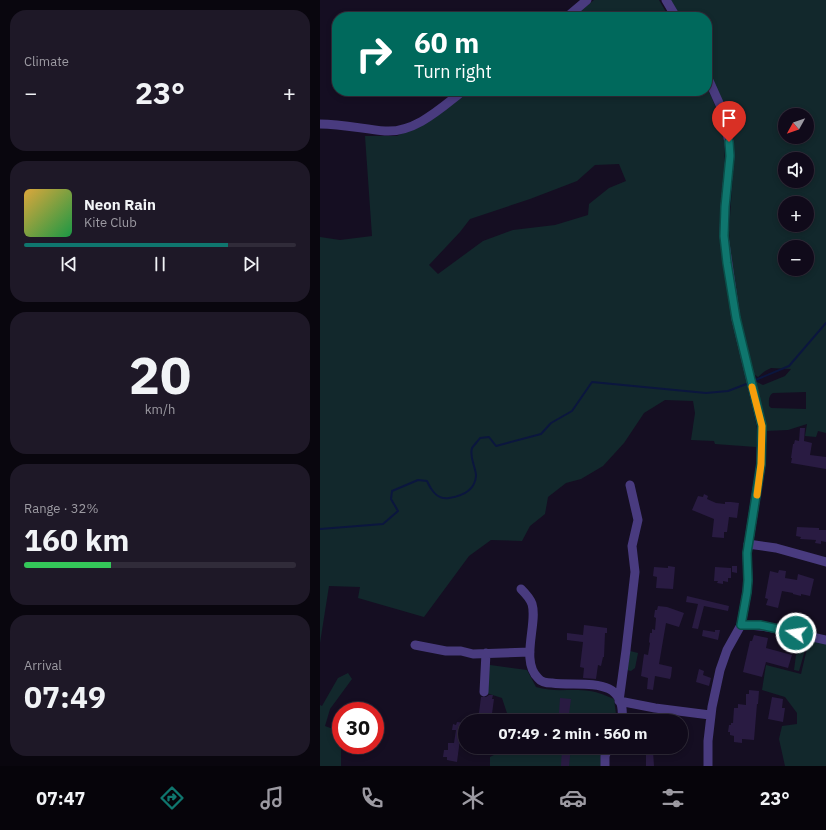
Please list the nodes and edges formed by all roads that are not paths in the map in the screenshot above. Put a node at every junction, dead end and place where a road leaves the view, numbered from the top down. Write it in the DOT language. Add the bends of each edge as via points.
graph roads {
  1 [pos="587,0"];
  2 [pos="666,0"];
  3 [pos="573,12"];
  4 [pos="673,12"];
  5 [pos="712,87"];
  6 [pos="456,96"];
  7 [pos="320,124"];
  8 [pos="630,485"];
  9 [pos="748,544"];
  10 [pos="826,562"];
  11 [pos="521,589"];
  12 [pos="741,625"];
  13 [pos="826,640"];
  14 [pos="415,644"];
  15 [pos="530,652"];
  16 [pos="486,653"];
  17 [pos="484,692"];
  18 [pos="620,701"];
  19 [pos="622,714"];
  20 [pos="710,715"];
  21 [pos="606,754"];
  22 [pos="605,766"];
  23 [pos="708,766"];
  1 -- 3 [label="street"];
  2 -- 4 [label="street"];
  5 -- 9 [label="street" via="720,104 729,142 724,236 736,318 762,426 761,464"];
  6 -- 7 [label="street" via="423,120 399,130"];
  8 -- 18 [label="street" via="638,520 632,546 634,572"];
  9 -- 10 [label="street" via="776,548"];
  9 -- 12 [label="street" via="747,592"];
  11 -- 15 [label="street" via="532,605"];
  12 -- 13 [label="street" via="760,625"];
  12 -- 20 [label="street" via="723,661"];
  14 -- 16 [label="street" via="446,651"];
  15 -- 16 [label="street"];
  15 -- 18 [label="street" via="532,669 541,681 603,686 612,690"];
  16 -- 17 [label="street"];
  18 -- 19 [label="street"];
  18 -- 20 [label="street"];
  20 -- 23 [label="street"];
  21 -- 22 [label="street"];
}
